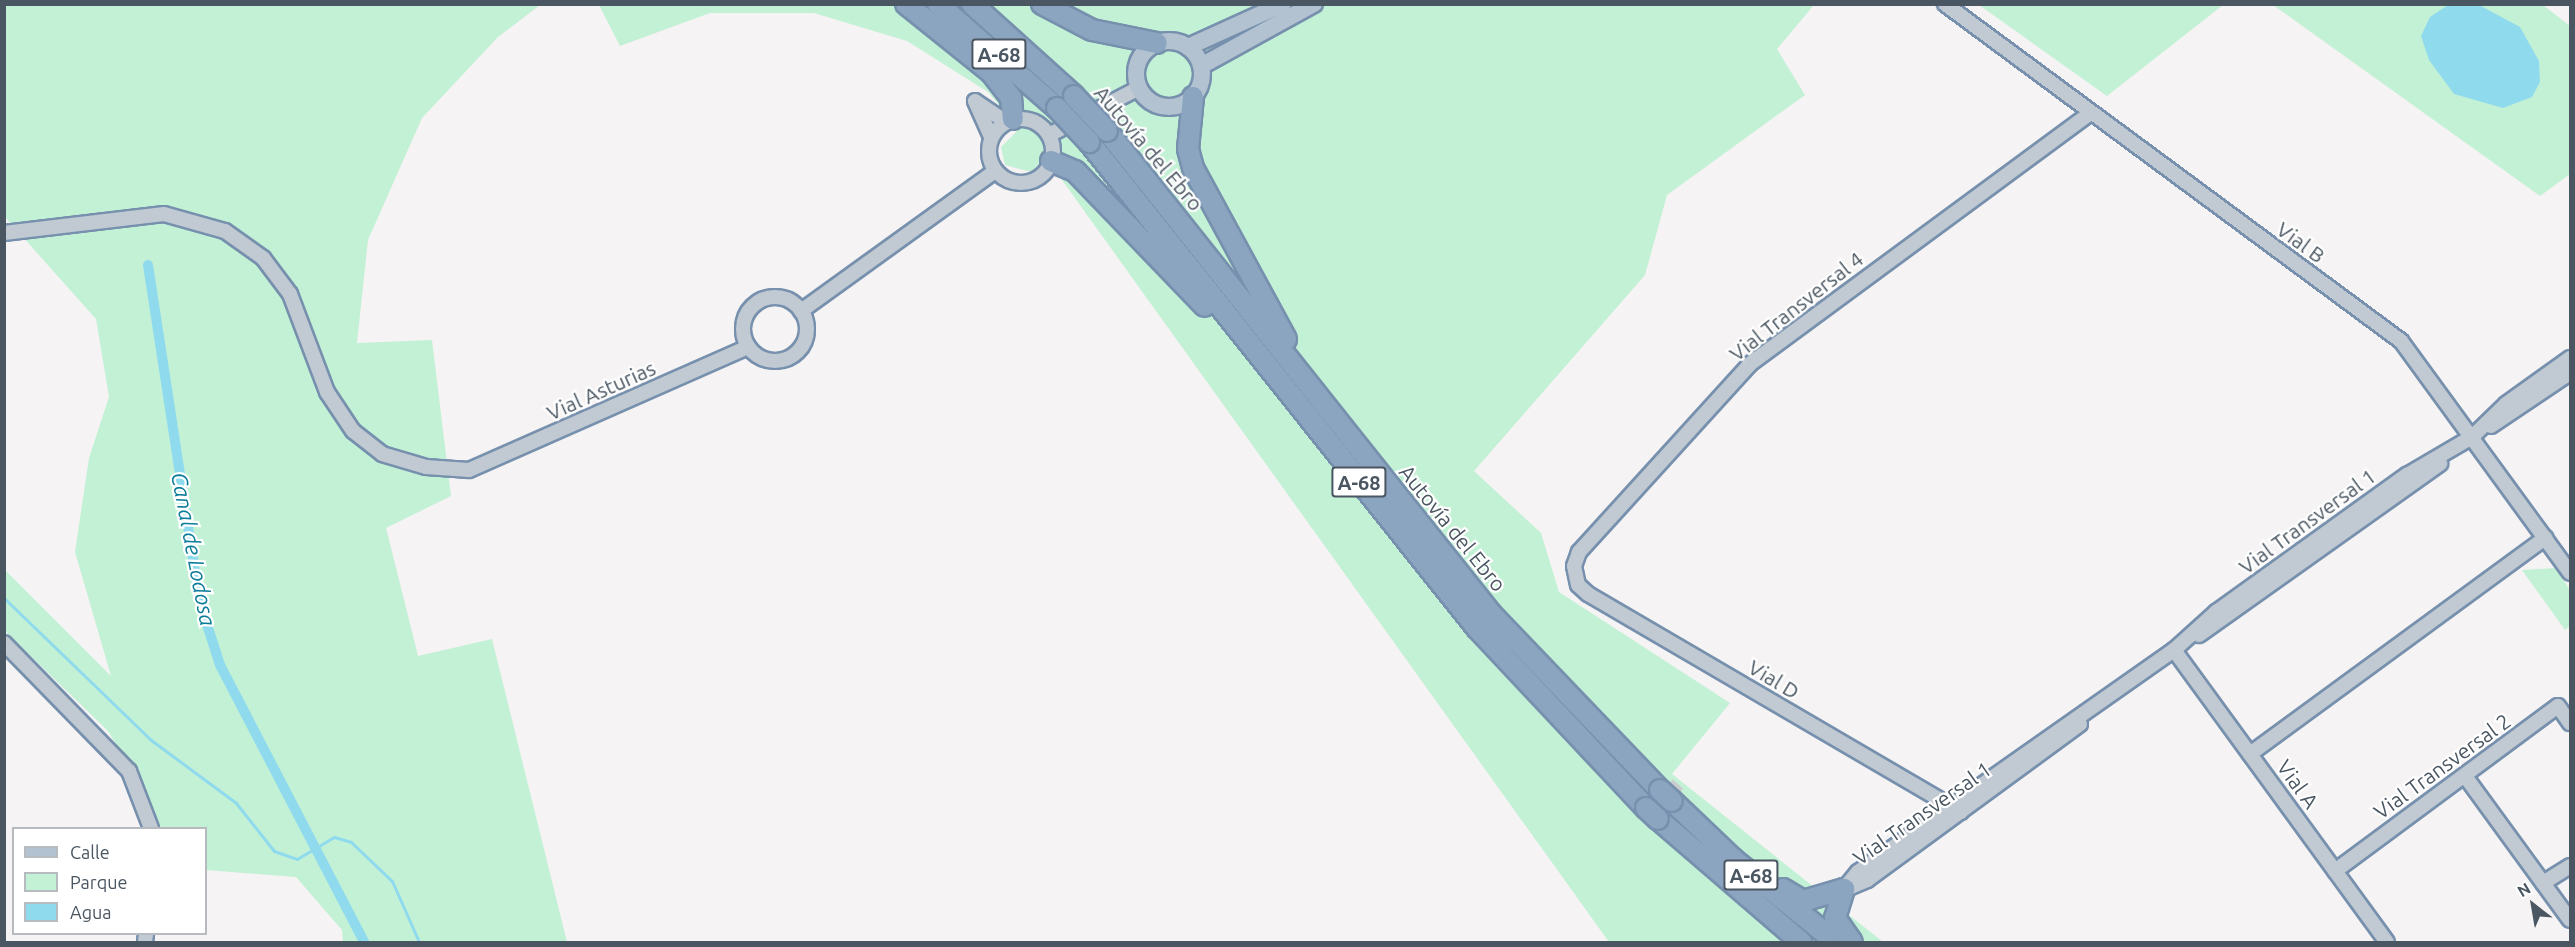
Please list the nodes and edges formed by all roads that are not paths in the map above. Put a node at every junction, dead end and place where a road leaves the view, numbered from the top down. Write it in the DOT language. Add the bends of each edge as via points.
graph roads {
  1 [pos="906,4"];
  2 [pos="938,4"];
  3 [pos="972,4"];
  4 [pos="1042,4"];
  5 [pos="1283,4"];
  6 [pos="1314,4"];
  7 [pos="1945,4"];
  8 [pos="1157,43"];
  9 [pos="1188,47"];
  10 [pos="1201,66"];
  11 [pos="1138,88"];
  12 [pos="1193,97"];
  13 [pos="2088,115"];
  14 [pos="1009,121"];
  15 [pos="1049,135"];
  16 [pos="991,137"];
  17 [pos="1051,162"];
  18 [pos="995,171"];
  19 [pos="4,233"];
  20 [pos="801,311"];
  21 [pos="748,347"];
  22 [pos="2571,358"];
  23 [pos="2571,373"];
  24 [pos="1336,420"];
  25 [pos="2472,437"];
  26 [pos="1326,440"];
  27 [pos="2546,538"];
  28 [pos="2571,573"];
  29 [pos="1574,574"];
  30 [pos="4,643"];
  31 [pos="2174,650"];
  32 [pos="2571,723"];
  33 [pos="2250,754"];
  34 [pos="2465,776"];
  35 [pos="1666,796"];
  36 [pos="1955,809"];
  37 [pos="151,827"];
  38 [pos="2571,866"];
  39 [pos="2335,871"];
  40 [pos="2543,883"];
  41 [pos="1844,890"];
  42 [pos="2571,921"];
  43 [pos="1801,942"];
  44 [pos="1836,942"];
  45 [pos="1852,942"];
  46 [pos="2387,942"];
  1 -- 14 [label="highway" via="991,72 1011,98"];
  2 -- 26 [label="highway, Autovía del Ebro / A-68, bridge" via="1057,108 1089,142"];
  3 -- 24 [label="highway, Autovía del Ebro / A-68, bridge" via="1107,131"];
  4 -- 8 [label="highway" via="1092,30"];
  5 -- 9 [label="main road"];
  6 -- 10 [label="main road"];
  7 -- 13 [label="street, Vial B"];
  8 -- 9 [label="main road" via="1181,42"];
  8 -- 11 [label="main road" via="1137,64"];
  9 -- 10 [label="main road"];
  10 -- 12 [label="main road"];
  11 -- 12 [label="main road" via="1156,105 1168,108"];
  11 -- 15 [label="street"];
  12 -- 24 [label="highway" via="1188,149 1193,168 1263,301"];
  13 -- 25 [label="street, Vial B" via="2401,341"];
  13 -- 29 [label="street, Vial Transversal 4" via="1750,364 1578,552"];
  14 -- 15 [label="street" via="1032,121"];
  14 -- 16 [label="street"];
  14 -- 16 [label="street" via="975,101"];
  15 -- 17 [label="street"];
  16 -- 18 [label="street"];
  17 -- 18 [label="street" via="1028,182 1009,180"];
  17 -- 26 [label="highway" via="1075,171 1091,187"];
  18 -- 20 [label="street"];
  19 -- 21 [label="street, Vial Asturias" via="164,214 225,231 263,258 290,294 327,392 353,431 402,463 469,470"];
  20 -- 21 [label="street" via="781,298 756,303 743,323"];
  20 -- 21 [label="street" via="806,335 793,356 769,361"];
  22 -- 25 [label="street, Vial Transversal 1" via="2506,404"];
  23 -- 25 [label="street, Vial Transversal 1"];
  24 -- 35 [label="highway, Autovía del Ebro / A-68" via="1522,648"];
  25 -- 27 [label="street, Vial B"];
  25 -- 31 [label="street, Vial Transversal 1" via="2407,474 2216,612"];
  26 -- 43 [label="highway, Autovía del Ebro / A-68" via="1477,628 1652,814"];
  27 -- 28 [label="street, Vial B"];
  27 -- 33 [label="street"];
  29 -- 36 [label="street, Vial D" via="1588,594"];
  30 -- 37 [label="street" via="129,771"];
  31 -- 33 [label="street, Vial A"];
  31 -- 36 [label="street, Vial Transversal 1"];
  32 -- 34 [label="street, Vial Transversal 2" via="2558,706"];
  33 -- 39 [label="street, Vial A"];
  34 -- 39 [label="street, Vial Transversal 2"];
  34 -- 40 [label="street"];
  35 -- 41 [label="highway" via="1702,819 1789,894 1803,901"];
  35 -- 44 [label="highway, Autovía del Ebro / A-68" via="1732,859"];
  36 -- 41 [label="street, Vial Transversal 1" via="1858,872"];
  38 -- 40 [label="street"];
  39 -- 46 [label="street, Vial A"];
  40 -- 42 [label="street"];
  41 -- 45 [label="highway" via="1835,918"];
}
